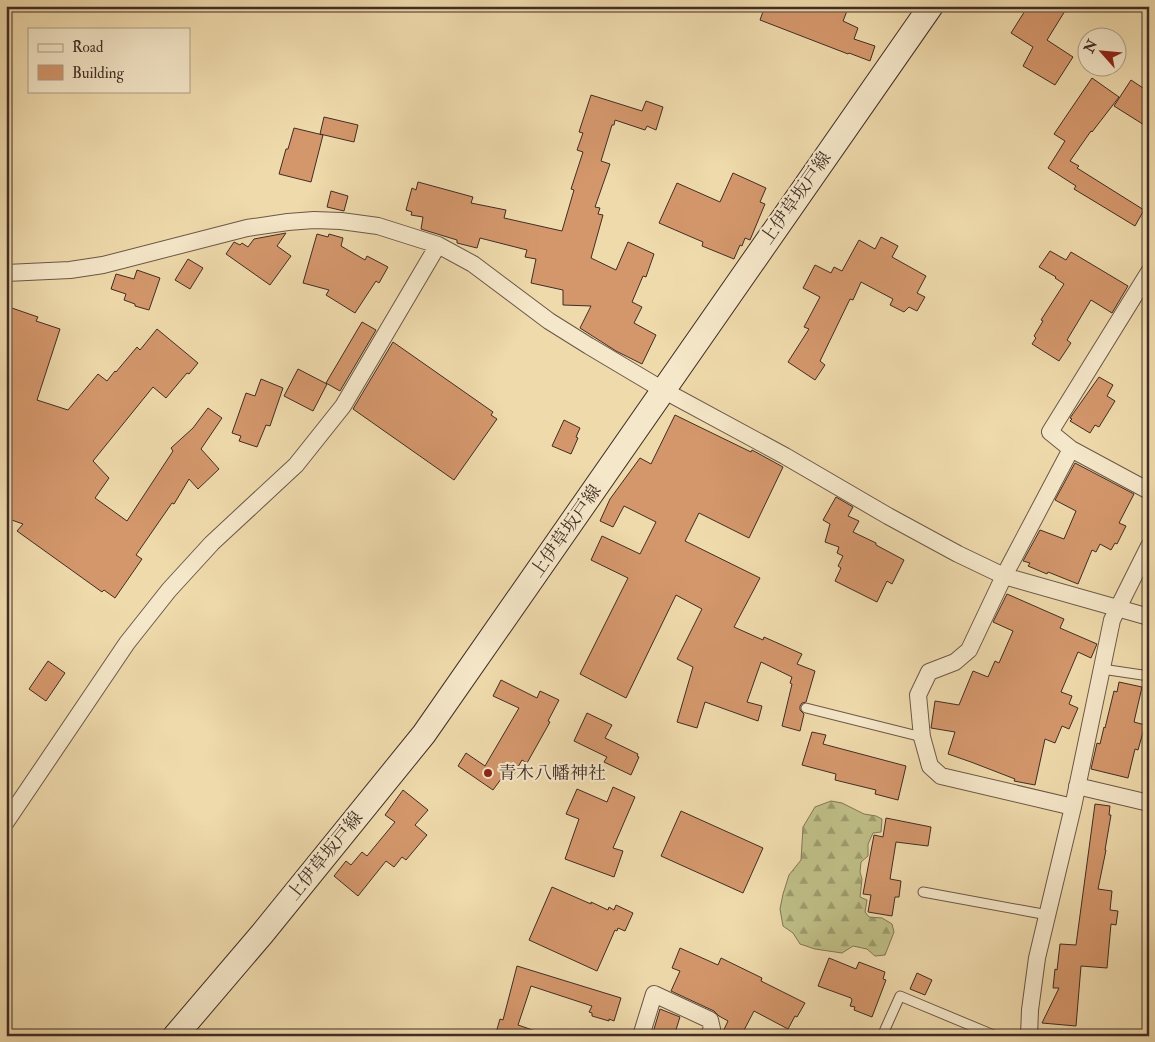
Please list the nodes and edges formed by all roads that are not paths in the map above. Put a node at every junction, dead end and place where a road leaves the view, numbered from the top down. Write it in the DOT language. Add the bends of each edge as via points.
graph roads {
  1 [pos="931,6"];
  2 [pos="438,245"];
  3 [pos="1149,272"];
  4 [pos="6,273"];
  5 [pos="663,390"];
  6 [pos="1071,449"];
  7 [pos="1149,492"];
  8 [pos="1149,546"];
  9 [pos="1004,576"];
  10 [pos="1117,608"];
  11 [pos="1149,617"];
  12 [pos="1102,669"];
  13 [pos="1149,676"];
  14 [pos="806,708"];
  15 [pos="922,737"];
  16 [pos="1077,786"];
  17 [pos="1149,802"];
  18 [pos="1073,807"];
  19 [pos="6,822"];
  20 [pos="923,892"];
  21 [pos="1048,915"];
  22 [pos="175,1036"];
  23 [pos="641,1036"];
  24 [pos="708,1036"];
  25 [pos="882,1036"];
  26 [pos="996,1036"];
  27 [pos="1029,1036"];
  1 -- 5 [label="main road, 上伊草坂戸線"];
  2 -- 4 [label="street" via="378,226 341,220 314,220 247,228 103,265"];
  2 -- 5 [label="street" via="473,264 550,321"];
  2 -- 19 [label="street" via="343,406 296,465 212,543 127,643"];
  3 -- 6 [label="street" via="1050,432"];
  5 -- 9 [label="street" via="888,516"];
  5 -- 22 [label="main road, 上伊草坂戸線" via="424,734"];
  6 -- 7 [label="street"];
  6 -- 9 [label="street"];
  8 -- 10 [label="street"];
  9 -- 10 [label="street"];
  9 -- 15 [label="street" via="969,650 956,662 929,672 918,695"];
  10 -- 11 [label="street"];
  10 -- 12 [label="street"];
  12 -- 13 [label="lane"];
  12 -- 16 [label="street"];
  14 -- 15 [label="lane"];
  15 -- 18 [label="street" via="930,766 941,776"];
  16 -- 17 [label="street"];
  16 -- 18 [label="street"];
  18 -- 21 [label="street"];
  20 -- 21 [label="lane"];
  21 -- 27 [label="street" via="1037,958"];
  23 -- 24 [label="street" via="654,994 710,1020 712,1029"];
  25 -- 26 [label="lane" via="900,996"];
}
